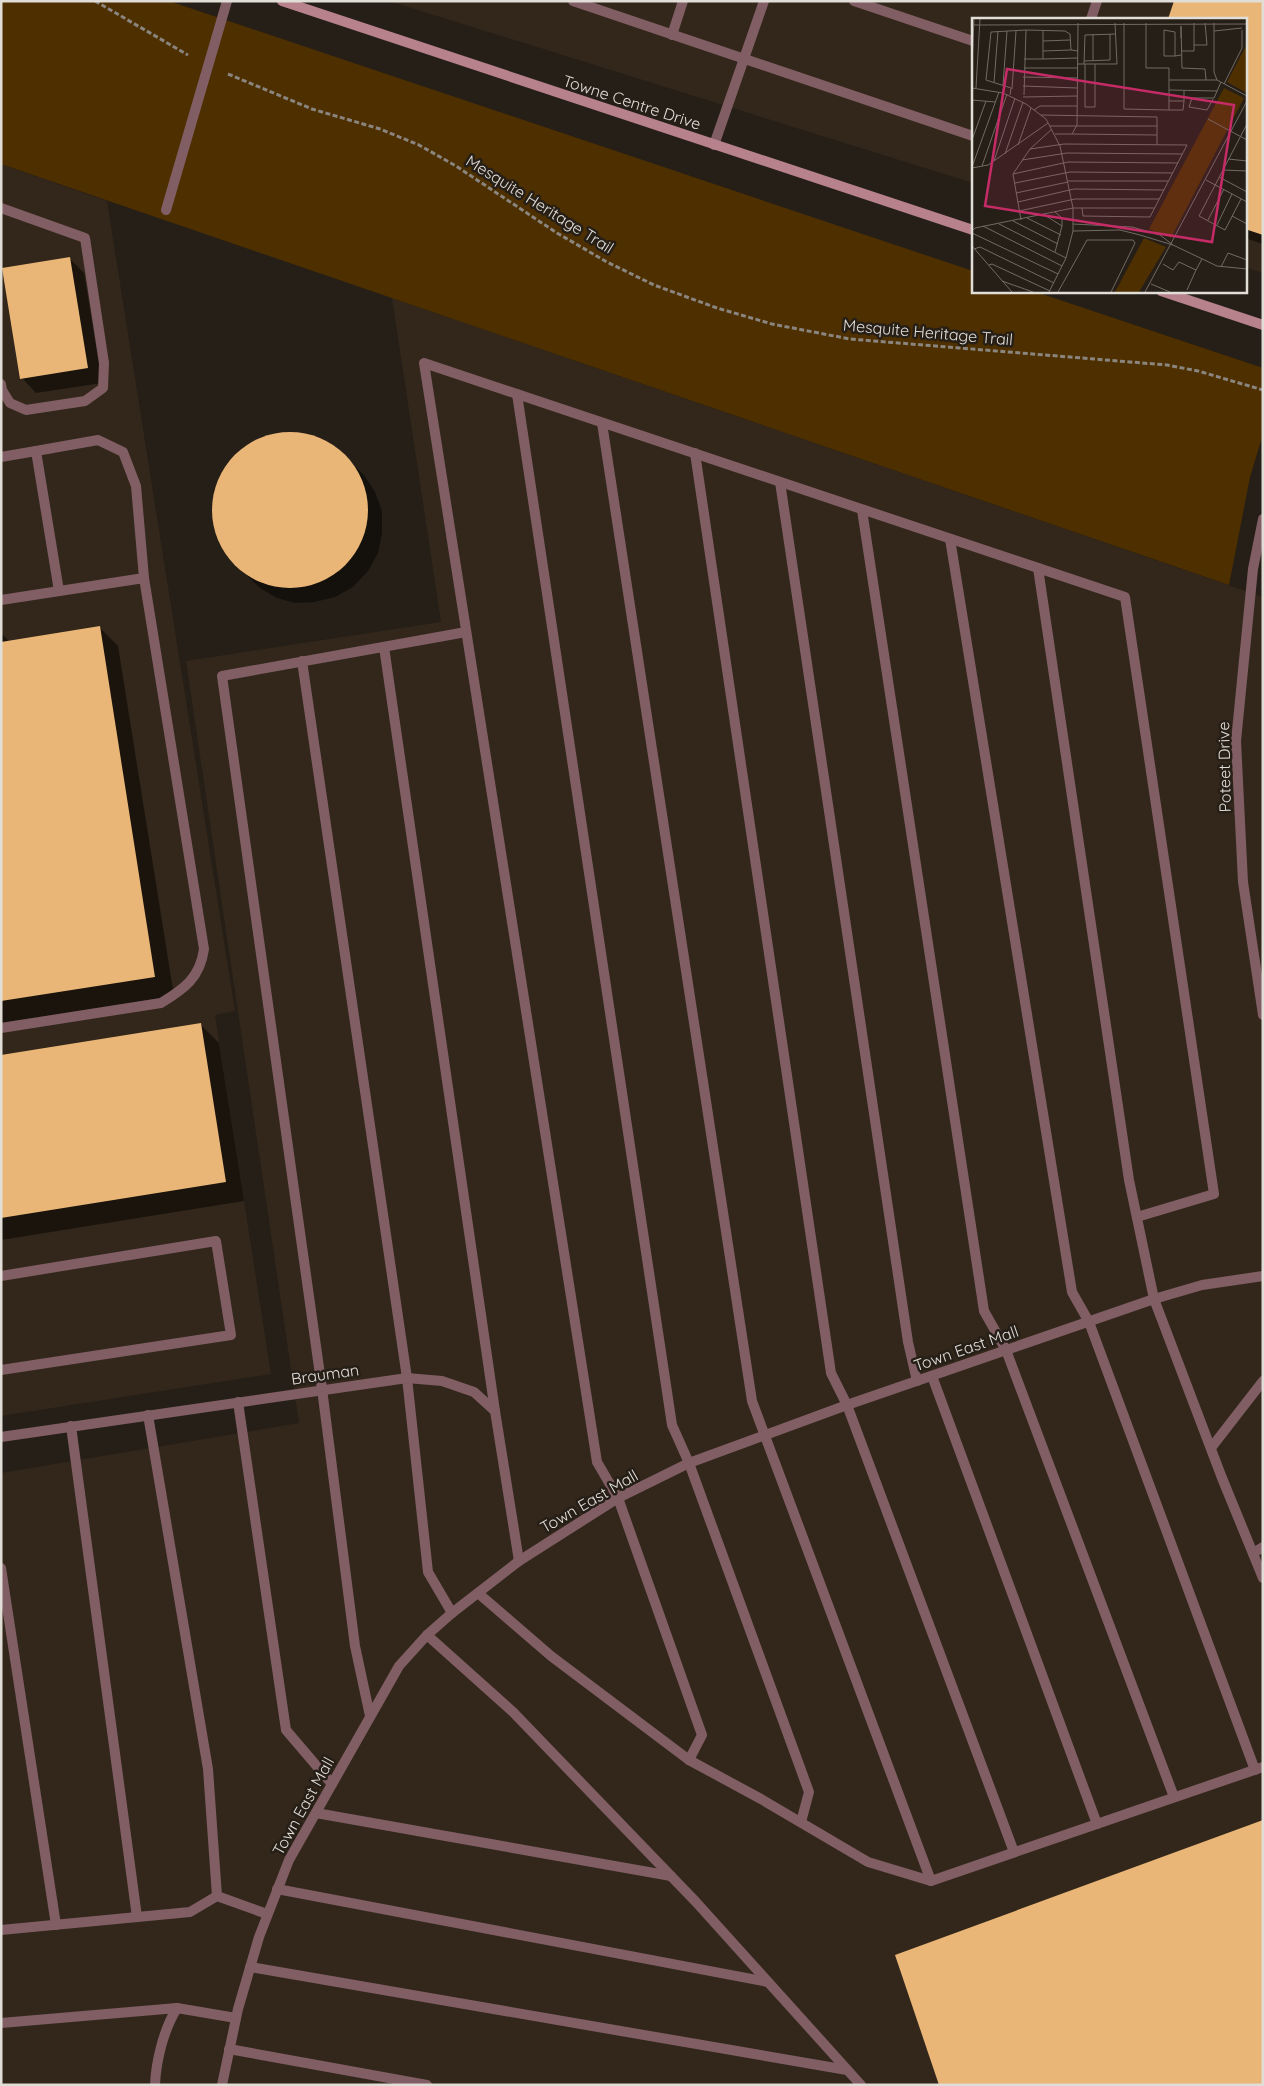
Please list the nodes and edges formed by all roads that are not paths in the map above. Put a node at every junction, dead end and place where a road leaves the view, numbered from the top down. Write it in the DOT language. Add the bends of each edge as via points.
graph roads {
  1 [pos="226,1"];
  2 [pos="282,1"];
  3 [pos="573,1"];
  4 [pos="683,1"];
  5 [pos="764,1"];
  6 [pos="854,1"];
  7 [pos="1097,1"];
  8 [pos="600,6"];
  9 [pos="1091,18"];
  10 [pos="672,35"];
  11 [pos="972,41"];
  12 [pos="744,59"];
  13 [pos="972,136"];
  14 [pos="714,145"];
  15 [pos="1,208"];
  16 [pos="166,210"];
  17 [pos="972,230"];
  18 [pos="1164,292"];
  19 [pos="1263,324"];
  20 [pos="1,384"];
  21 [pos="517,394"];
  22 [pos="602,423"];
  23 [pos="36,451"];
  24 [pos="694,454"];
  25 [pos="1,456"];
  26 [pos="780,482"];
  27 [pos="862,510"];
  28 [pos="1263,519"];
  29 [pos="950,539"];
  30 [pos="1038,568"];
  31 [pos="144,578"];
  32 [pos="59,591"];
  33 [pos="1,600"];
  34 [pos="466,632"];
  35 [pos="384,647"];
  36 [pos="302,662"];
  37 [pos="1263,1015"];
  38 [pos="1,1028"];
  39 [pos="1137,1216"];
  40 [pos="1,1276"];
  41 [pos="1263,1276"];
  42 [pos="1154,1299"];
  43 [pos="1089,1322"];
  44 [pos="1006,1350"];
  45 [pos="1,1370"];
  46 [pos="932,1376"];
  47 [pos="407,1378"];
  48 [pos="917,1381"];
  49 [pos="1263,1381"];
  50 [pos="322,1389"];
  51 [pos="238,1402"];
  52 [pos="847,1404"];
  53 [pos="495,1411"];
  54 [pos="148,1415"];
  55 [pos="71,1426"];
  56 [pos="766,1434"];
  57 [pos="1,1437"];
  58 [pos="1211,1448"];
  59 [pos="689,1464"];
  60 [pos="618,1498"];
  61 [pos="1263,1547"];
  62 [pos="1253,1553"];
  63 [pos="519,1561"];
  64 [pos="1,1568"];
  65 [pos="1263,1578"];
  66 [pos="478,1593"];
  67 [pos="452,1613"];
  68 [pos="427,1635"];
  69 [pos="370,1716"];
  70 [pos="689,1760"];
  71 [pos="1259,1769"];
  72 [pos="332,1784"];
  73 [pos="1174,1797"];
  74 [pos="316,1813"];
  75 [pos="801,1822"];
  76 [pos="1096,1824"];
  77 [pos="1014,1852"];
  78 [pos="671,1876"];
  79 [pos="931,1881"];
  80 [pos="278,1889"];
  81 [pos="217,1896"];
  82 [pos="268,1914"];
  83 [pos="137,1917"];
  84 [pos="56,1925"];
  85 [pos="1,1930"];
  86 [pos="250,1967"];
  87 [pos="768,1982"];
  88 [pos="177,2008"];
  89 [pos="236,2018"];
  90 [pos="1,2023"];
  91 [pos="229,2049"];
  92 [pos="847,2070"];
  93 [pos="155,2085"];
  94 [pos="222,2085"];
  95 [pos="427,2085"];
  96 [pos="861,2085"];
  1 -- 16 [label="street"];
  2 -- 14 [label="street, Towne Centre Drive"];
  3 -- 8 [label="street"];
  4 -- 10 [label="street"];
  5 -- 12 [label="street"];
  6 -- 11 [label="street"];
  7 -- 9 [label="street"];
  8 -- 10 [label="street"];
  10 -- 12 [label="street"];
  12 -- 13 [label="street"];
  12 -- 14 [label="street"];
  14 -- 17 [label="street, Towne Centre Drive"];
  15 -- 20 [label="street" via="85,238 104,363 103,388 85,401 26,410 10,403"];
  18 -- 19 [label="street"];
  21 -- 22 [label="street"];
  21 -- 34 [label="street" via="424,363"];
  21 -- 59 [label="street" via="672,1425"];
  22 -- 24 [label="street"];
  22 -- 56 [label="street" via="752,1401"];
  23 -- 25 [label="street"];
  23 -- 31 [label="street" via="98,440 122,452 136,486"];
  23 -- 32 [label="street"];
  24 -- 26 [label="street"];
  24 -- 52 [label="street" via="831,1372"];
  26 -- 27 [label="street"];
  26 -- 48 [label="street" via="908,1342"];
  27 -- 29 [label="street"];
  27 -- 44 [label="street" via="984,1311"];
  28 -- 37 [label="street, Poteet Drive" via="1253,570 1236,741 1243,882"];
  29 -- 30 [label="street"];
  29 -- 43 [label="street" via="1072,1292"];
  30 -- 39 [label="street"];
  30 -- 39 [label="street" via="1125,597 1214,1194"];
  31 -- 32 [label="street"];
  31 -- 38 [label="street" via="201,928 202,964 192,979 161,1003"];
  32 -- 33 [label="street"];
  34 -- 35 [label="street"];
  34 -- 60 [label="street" via="597,1462"];
  35 -- 36 [label="street"];
  35 -- 53 [label="street"];
  36 -- 47 [label="street"];
  36 -- 50 [label="street" via="222,676"];
  39 -- 42 [label="street"];
  40 -- 45 [label="street" via="216,1241 231,1335"];
  41 -- 42 [label="street, Town East Mall" via="1202,1285"];
  42 -- 43 [label="street, Town East Mall"];
  42 -- 58 [label="street"];
  43 -- 44 [label="street, Town East Mall"];
  43 -- 71 [label="street"];
  44 -- 46 [label="street, Town East Mall"];
  44 -- 73 [label="street"];
  46 -- 48 [label="street, Town East Mall"];
  46 -- 76 [label="street"];
  47 -- 50 [label="street, Brauman"];
  47 -- 53 [label="street, Brauman" via="442,1381 474,1392"];
  47 -- 67 [label="street" via="428,1572"];
  48 -- 52 [label="street, Town East Mall"];
  49 -- 58 [label="street"];
  50 -- 51 [label="street, Brauman"];
  50 -- 69 [label="street" via="355,1646"];
  51 -- 54 [label="street, Brauman"];
  51 -- 72 [label="street" via="286,1730"];
  52 -- 56 [label="street, Town East Mall"];
  52 -- 77 [label="street"];
  53 -- 63 [label="street"];
  54 -- 55 [label="street, Brauman"];
  54 -- 81 [label="street" via="208,1769"];
  55 -- 57 [label="street, Brauman"];
  55 -- 83 [label="street"];
  56 -- 59 [label="street, Town East Mall"];
  56 -- 79 [label="street"];
  58 -- 62 [label="street"];
  59 -- 60 [label="street, Town East Mall"];
  59 -- 75 [label="street" via="809,1792"];
  60 -- 63 [label="street, Town East Mall"];
  60 -- 70 [label="street" via="702,1735"];
  61 -- 62 [label="street"];
  62 -- 65 [label="street"];
  63 -- 66 [label="street, Town East Mall"];
  64 -- 84 [label="street"];
  66 -- 67 [label="street, Town East Mall"];
  66 -- 70 [label="street" via="551,1656"];
  67 -- 68 [label="street, Town East Mall"];
  68 -- 69 [label="street, Town East Mall" via="399,1666"];
  68 -- 78 [label="street" via="513,1712"];
  69 -- 72 [label="street, Town East Mall"];
  70 -- 75 [label="street"];
  71 -- 73 [label="street"];
  72 -- 74 [label="street, Town East Mall"];
  73 -- 76 [label="street"];
  74 -- 78 [label="street"];
  74 -- 80 [label="street, Town East Mall" via="289,1860"];
  75 -- 79 [label="street" via="868,1862"];
  76 -- 77 [label="street"];
  77 -- 79 [label="street"];
  78 -- 87 [label="street"];
  80 -- 82 [label="street, Town East Mall"];
  80 -- 87 [label="street"];
  81 -- 82 [label="street"];
  81 -- 83 [label="street" via="190,1912"];
  82 -- 86 [label="street, Town East Mall"];
  83 -- 84 [label="street"];
  84 -- 85 [label="street"];
  86 -- 89 [label="street, Town East Mall"];
  86 -- 92 [label="street"];
  87 -- 92 [label="street"];
  88 -- 89 [label="street"];
  88 -- 90 [label="street"];
  88 -- 93 [label="street" via="156,2070"];
  89 -- 91 [label="street, Town East Mall"];
  91 -- 94 [label="street, Town East Mall"];
  91 -- 95 [label="street"];
  92 -- 96 [label="street"];
}
